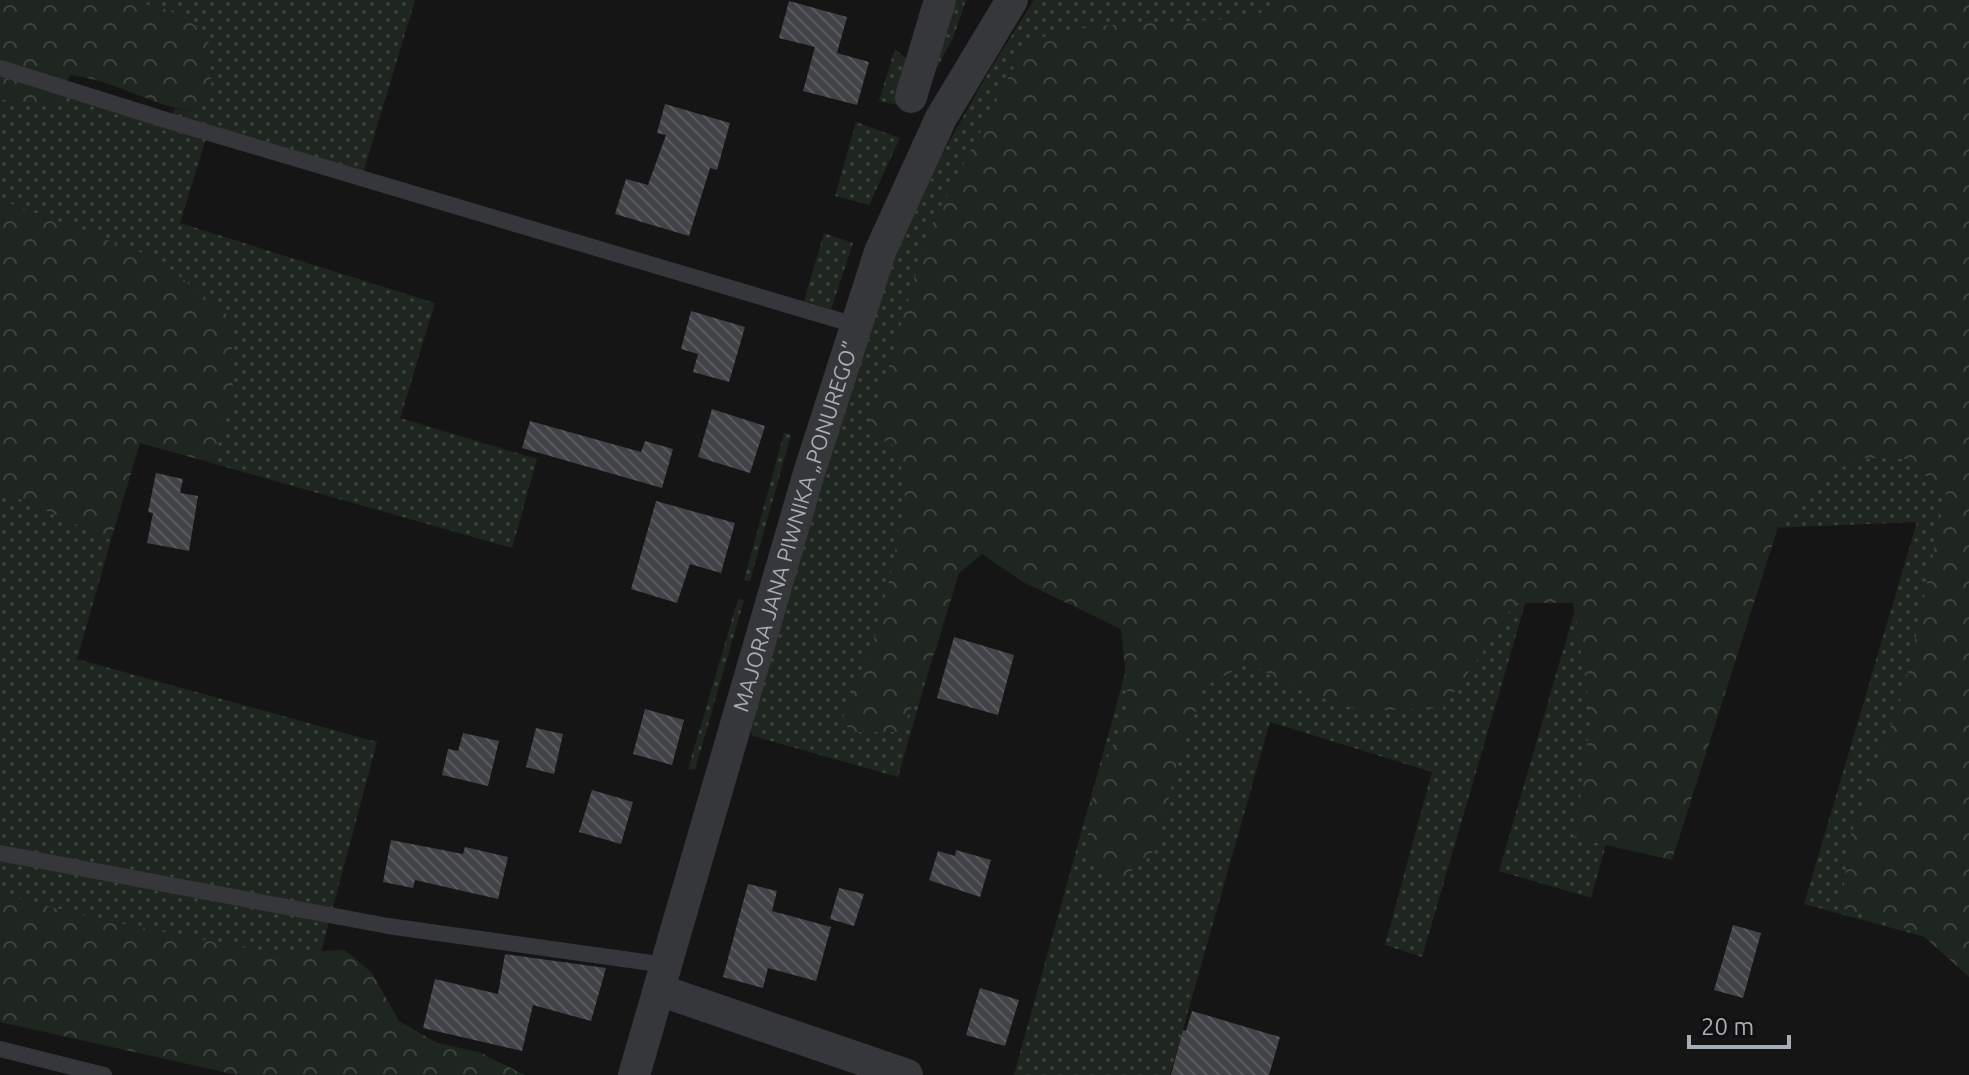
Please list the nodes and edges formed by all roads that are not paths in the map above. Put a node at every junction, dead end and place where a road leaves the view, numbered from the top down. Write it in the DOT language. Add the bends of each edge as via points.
graph roads {
  1 [pos="940,0"];
  2 [pos="1012,0"];
  3 [pos="0,68"];
  4 [pos="911,97"];
  5 [pos="855,325"];
  6 [pos="0,853"];
  7 [pos="662,978"];
  8 [pos="0,1049"];
  9 [pos="104,1075"];
  10 [pos="634,1075"];
  11 [pos="907,1075"];
  1 -- 4 [label="street"];
  2 -- 5 [label="street, MAJORA JANA PIWNIKA „PONUREGO”" via="917,166"];
  3 -- 5 [label="lane"];
  5 -- 7 [label="street, MAJORA JANA PIWNIKA „PONUREGO”"];
  6 -- 7 [label="lane"];
  7 -- 10 [label="street, MAJORA JANA PIWNIKA „PONUREGO”"];
  7 -- 11 [label="street"];
  8 -- 9 [label="lane"];
}
